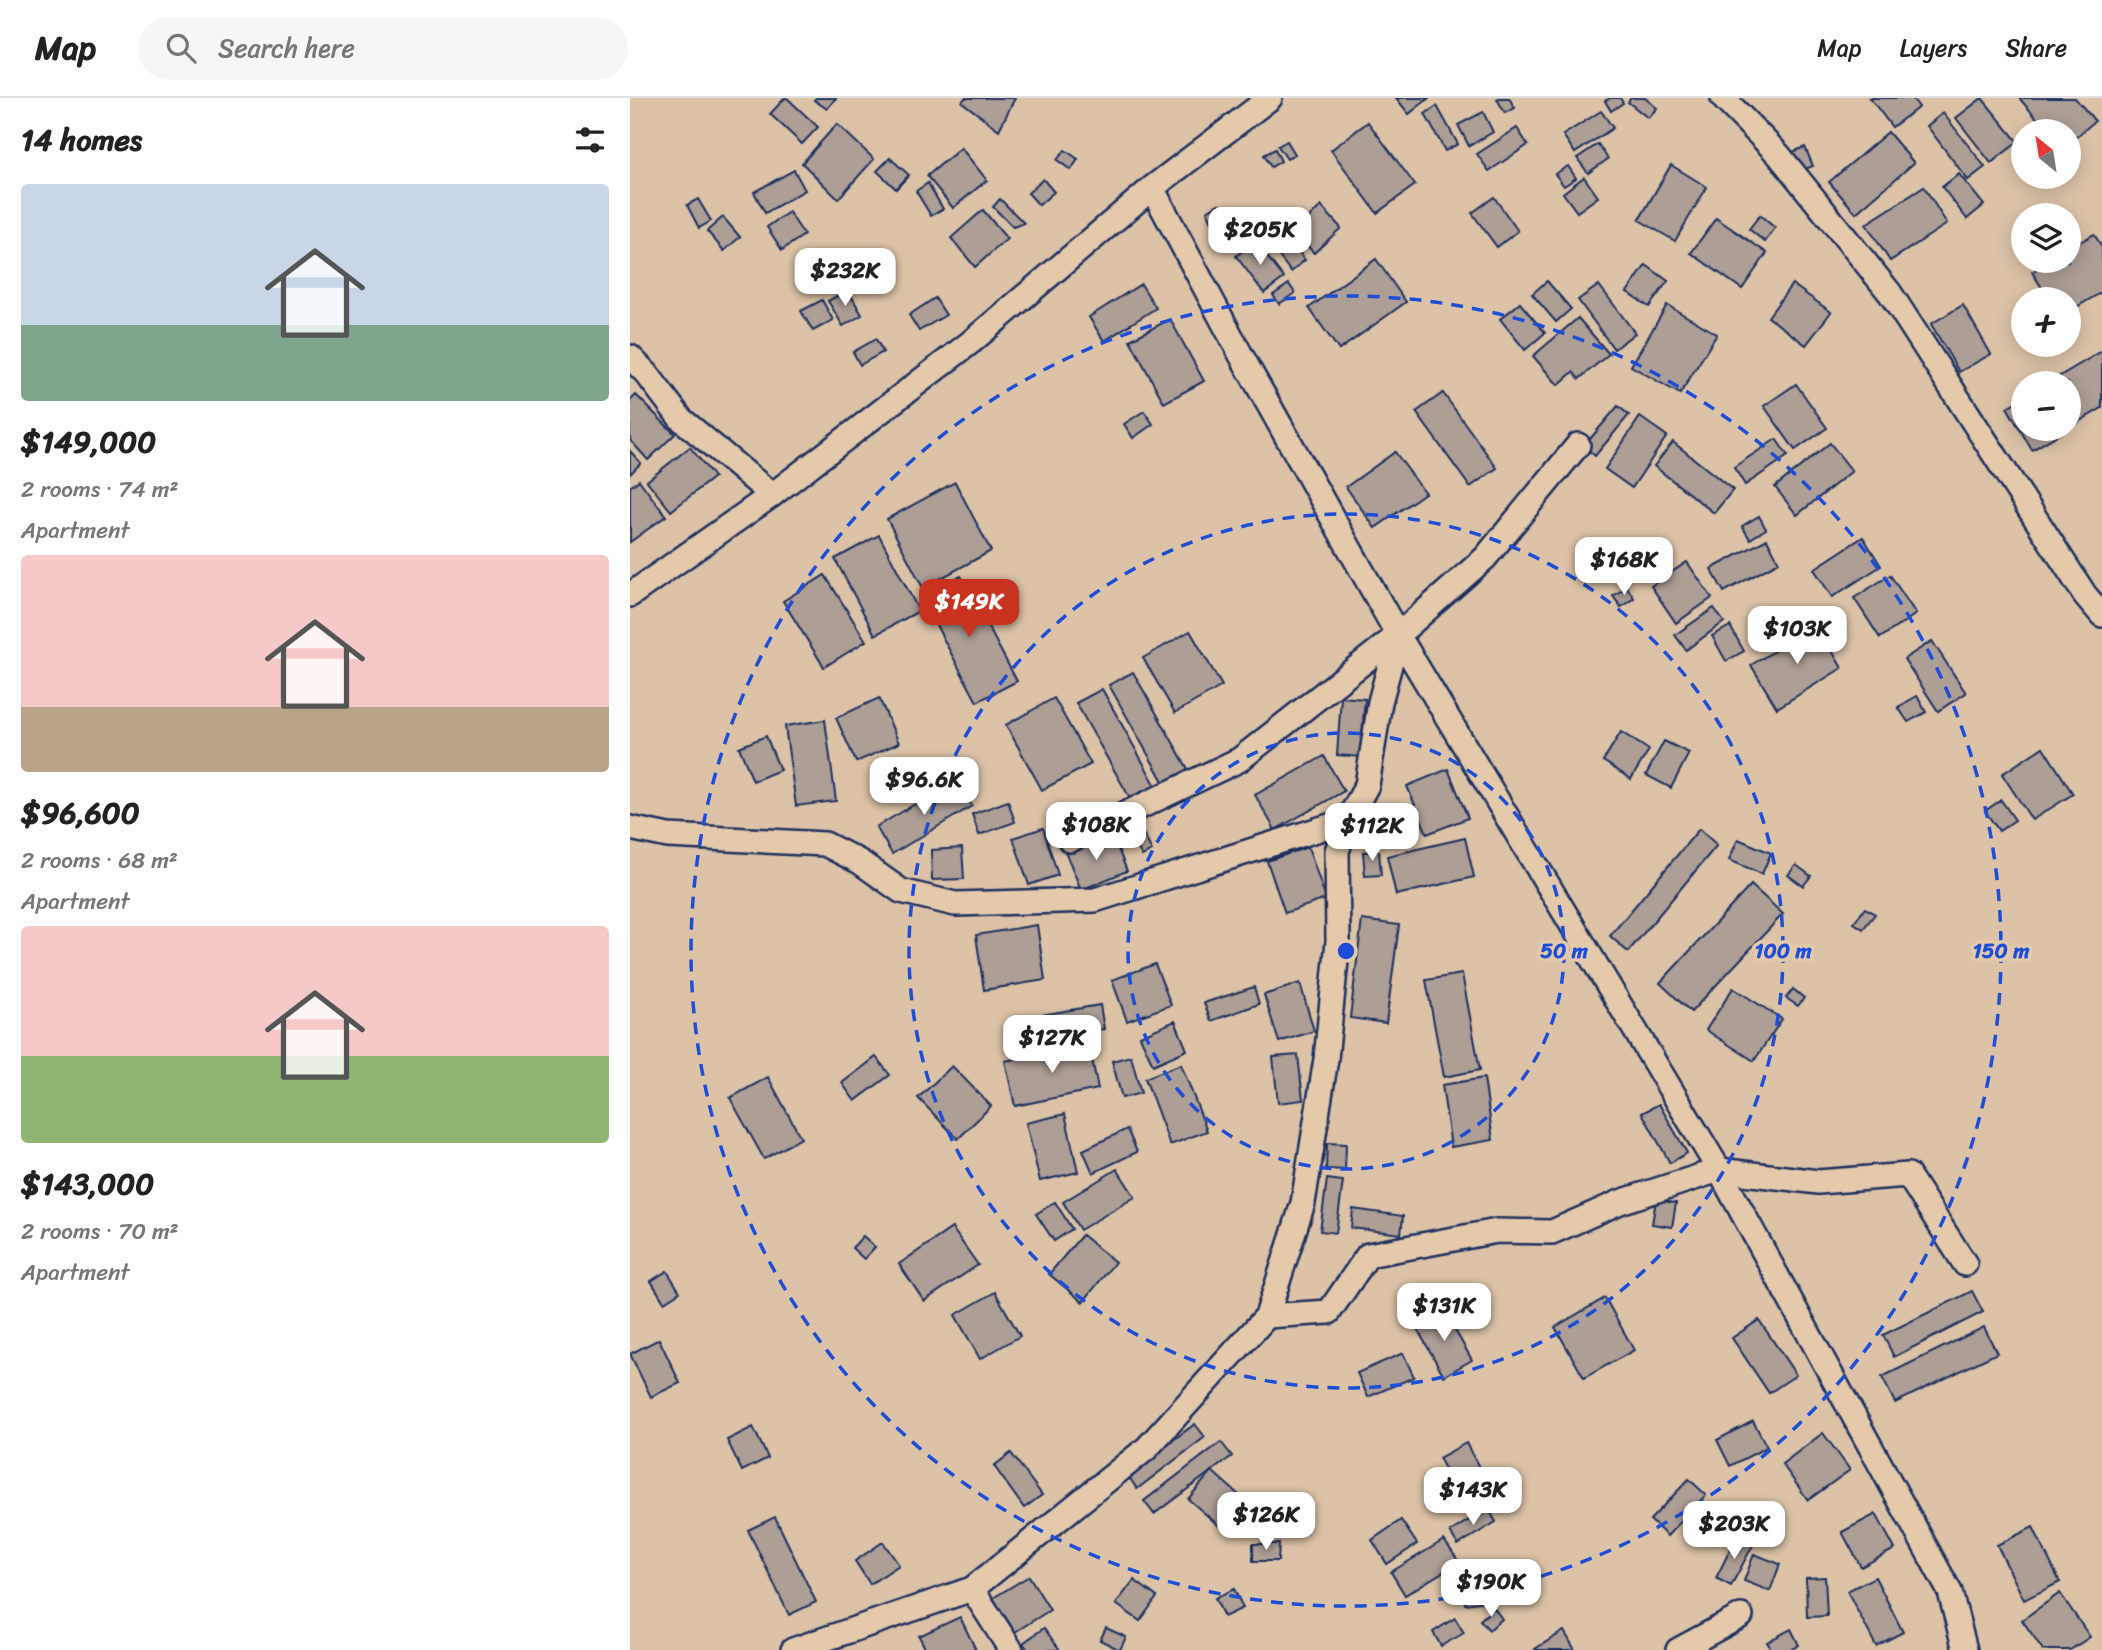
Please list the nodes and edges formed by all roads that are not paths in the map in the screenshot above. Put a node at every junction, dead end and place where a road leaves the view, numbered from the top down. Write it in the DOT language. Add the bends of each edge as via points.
graph roads {
  1 [pos="1270,98"];
  2 [pos="1723,98"];
  3 [pos="1152,188"];
  4 [pos="630,357"];
  5 [pos="1578,445"];
  6 [pos="772,495"];
  7 [pos="630,595"];
  8 [pos="2102,615"];
  9 [pos="1398,635"];
  10 [pos="1348,820"];
  11 [pos="630,828"];
  12 [pos="1070,840"];
  13 [pos="1719,1170"];
  14 [pos="1965,1264"];
  15 [pos="1268,1316"];
  16 [pos="972,1588"];
  17 [pos="1741,1616"];
  18 [pos="793,1650"];
  19 [pos="1012,1650"];
  20 [pos="1678,1650"];
  21 [pos="1965,1650"];
  1 -- 3 [label="street"];
  2 -- 8 [label="street" via="1779,154 1890,293"];
  3 -- 6 [label="street" via="971,342"];
  3 -- 9 [label="street"];
  4 -- 6 [label="street" via="681,419"];
  5 -- 9 [label="street" via="1485,558"];
  6 -- 7 [label="street"];
  9 -- 10 [label="street" via="1380,702 1367,785"];
  9 -- 12 [label="street" via="1239,760"];
  9 -- 13 [label="street"];
  10 -- 11 [label="street" via="1095,900 954,904 901,891 825,844 668,836"];
  10 -- 15 [label="street" via="1337,851 1337,954 1303,1203"];
  13 -- 14 [label="street" via="1818,1182 1908,1175"];
  13 -- 15 [label="street" via="1620,1202 1552,1232 1497,1231 1368,1255 1329,1312"];
  13 -- 21 [label="street" via="1950,1592"];
  15 -- 16 [label="street" via="1147,1448"];
  16 -- 18 [label="street"];
  16 -- 19 [label="street"];
  17 -- 20 [label="street"];
}
